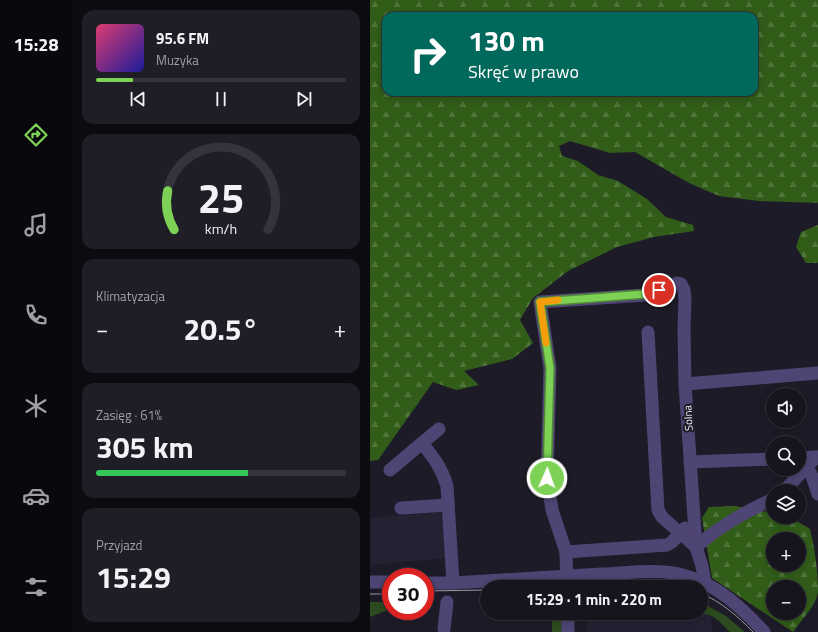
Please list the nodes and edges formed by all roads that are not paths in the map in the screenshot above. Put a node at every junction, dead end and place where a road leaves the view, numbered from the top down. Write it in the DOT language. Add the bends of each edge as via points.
graph roads {
  1 [pos="648,332"];
  2 [pos="818,373"];
  3 [pos="686,384"];
  4 [pos="438,429"];
  5 [pos="422,443"];
  6 [pos="766,459"];
  7 [pos="810,460"];
  8 [pos="690,462"];
  9 [pos="390,470"];
  10 [pos="790,484"];
  11 [pos="818,494"];
  12 [pos="766,503"];
  13 [pos="448,505"];
  14 [pos="401,508"];
  15 [pos="694,516"];
  16 [pos="680,533"];
  17 [pos="696,547"];
  18 [pos="566,552"];
  19 [pos="567,580"];
  20 [pos="577,580"];
  21 [pos="698,580"];
  22 [pos="704,580"];
  23 [pos="370,582"];
  24 [pos="382,582"];
  25 [pos="434,583"];
  26 [pos="453,583"];
  27 [pos="480,583"];
  28 [pos="708,585"];
  29 [pos="447,602"];
  30 [pos="568,620"];
  31 [pos="444,629"];
  32 [pos="761,629"];
  33 [pos="568,632"];
  1 -- 16 [label="street" via="658,510"];
  2 -- 3 [label="street"];
  3 -- 8 [label="street, Solna"];
  3 -- 18 [label="street, Solna" via="685,299 681,284 677,283 646,294 540,302 550,368 547,478 552,510"];
  4 -- 5 [label="street"];
  5 -- 9 [label="street"];
  5 -- 13 [label="street" via="444,476"];
  6 -- 8 [label="street"];
  7 -- 10 [label="street"];
  7 -- 11 [label="street"];
  8 -- 15 [label="street, Solna"];
  12 -- 17 [label="street" via="728,522"];
  13 -- 14 [label="street"];
  13 -- 26 [label="street"];
  15 -- 16 [label="street"];
  15 -- 17 [label="street, Solna"];
  16 -- 17 [label="street"];
  16 -- 18 [label="street" via="667,545"];
  17 -- 22 [label="street, Solna"];
  18 -- 19 [label="street"];
  20 -- 21 [label="street" via="656,572 685,575"];
  23 -- 24 [label="street"];
  25 -- 26 [label="street"];
  26 -- 27 [label="street"];
  28 -- 32 [label="street" via="736,604"];
  29 -- 31 [label="street"];
  30 -- 33 [label="street"];
}
